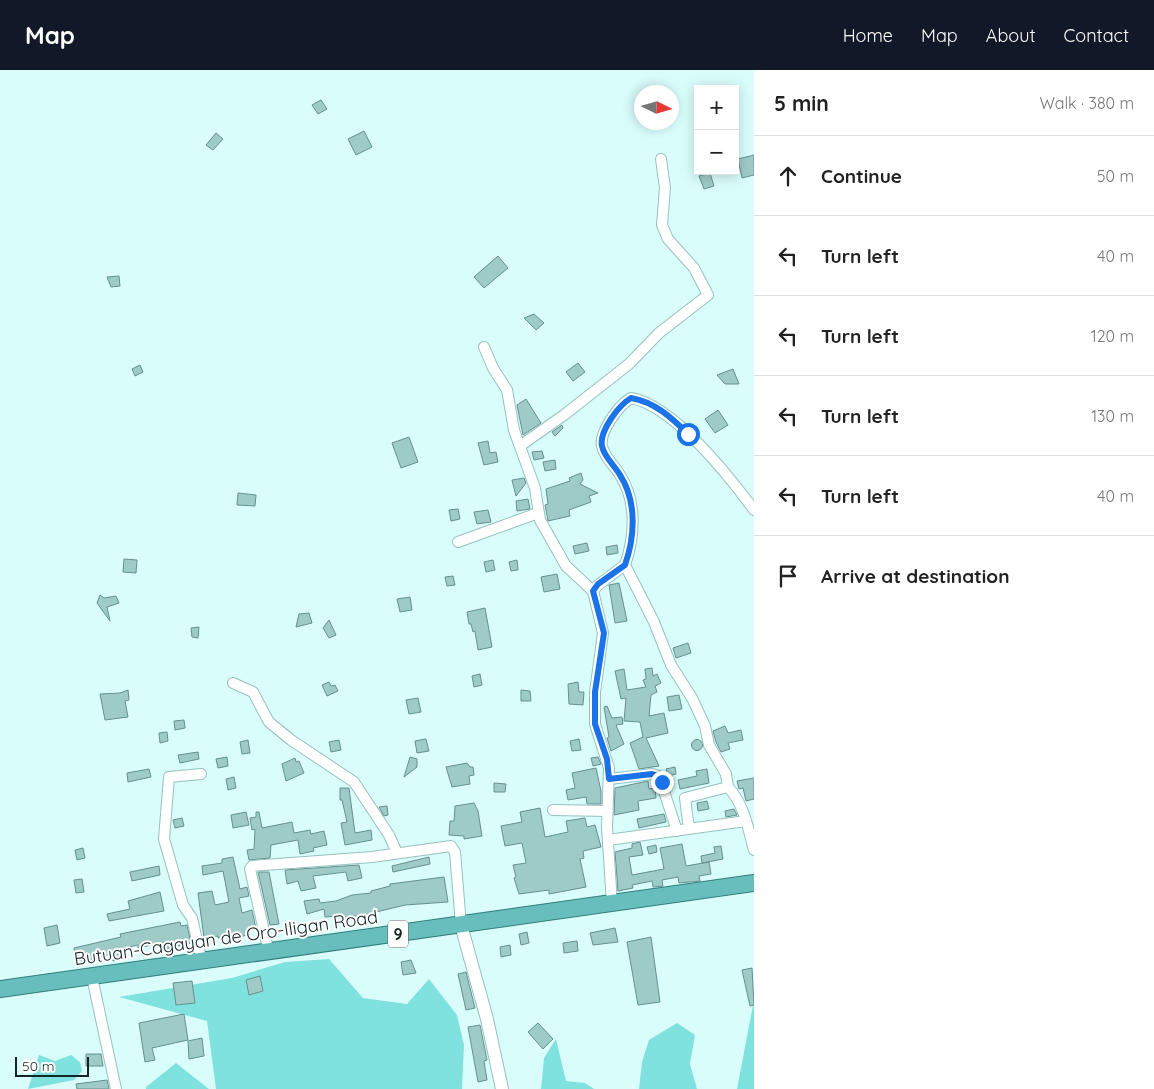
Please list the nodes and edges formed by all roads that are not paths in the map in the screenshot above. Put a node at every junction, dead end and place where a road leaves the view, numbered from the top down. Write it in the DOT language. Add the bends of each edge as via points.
graph roads {
  1 [pos="661,159"];
  2 [pos="484,346"];
  3 [pos="520,446"];
  4 [pos="754,510"];
  5 [pos="538,513"];
  6 [pos="458,542"];
  7 [pos="625,565"];
  8 [pos="593,591"];
  9 [pos="233,683"];
  10 [pos="201,774"];
  11 [pos="609,779"];
  12 [pos="728,788"];
  13 [pos="552,810"];
  14 [pos="608,811"];
  15 [pos="746,821"];
  16 [pos="689,829"];
  17 [pos="677,831"];
  18 [pos="608,840"];
  19 [pos="754,850"];
  20 [pos="397,853"];
  21 [pos="754,883"];
  22 [pos="612,904"];
  23 [pos="461,925"];
  24 [pos="269,953"];
  25 [pos="202,962"];
  26 [pos="92,977"];
  27 [pos="0,989"];
  28 [pos="116,1089"];
  29 [pos="502,1089"];
  1 -- 3 [label="street" via="665,188 662,226 668,239 694,268 708,295 658,333 621,370"];
  2 -- 3 [label="street" via="507,390"];
  3 -- 5 [label="street" via="535,488"];
  4 -- 7 [label="street" via="678,424 650,404 631,398 602,435 601,443 624,482 631,505 633,530"];
  5 -- 6 [label="street"];
  5 -- 8 [label="street" via="566,566"];
  7 -- 8 [label="street"];
  7 -- 12 [label="street" via="671,665 705,726 709,746 724,770"];
  8 -- 11 [label="street" via="604,633 595,692 595,724 607,759"];
  9 -- 20 [label="street" via="252,692 269,722 354,782"];
  10 -- 25 [label="street" via="169,777 164,825 166,847 183,905 192,918"];
  11 -- 14 [label="street"];
  11 -- 17 [label="street" via="658,776"];
  12 -- 15 [label="street" via="737,797"];
  12 -- 16 [label="street" via="685,798"];
  13 -- 14 [label="street"];
  14 -- 18 [label="street"];
  15 -- 16 [label="street"];
  15 -- 19 [label="street"];
  16 -- 17 [label="street"];
  17 -- 18 [label="street"];
  18 -- 22 [label="street"];
  20 -- 23 [label="street" via="453,848"];
  20 -- 24 [label="street" via="251,866"];
  21 -- 22 [label="highway, Butuan-Cagayan de Oro-Iligan Road / 9"];
  22 -- 23 [label="highway, Butuan-Cagayan de Oro-Iligan Road / 9"];
  23 -- 24 [label="highway, Butuan-Cagayan de Oro-Iligan Road / 9"];
  23 -- 29 [label="street"];
  24 -- 25 [label="highway, Butuan-Cagayan de Oro-Iligan Road / 9"];
  25 -- 26 [label="highway, Butuan-Cagayan de Oro-Iligan Road / 9"];
  26 -- 27 [label="highway, Butuan-Cagayan de Oro-Iligan Road / 9"];
  26 -- 28 [label="street"];
}
